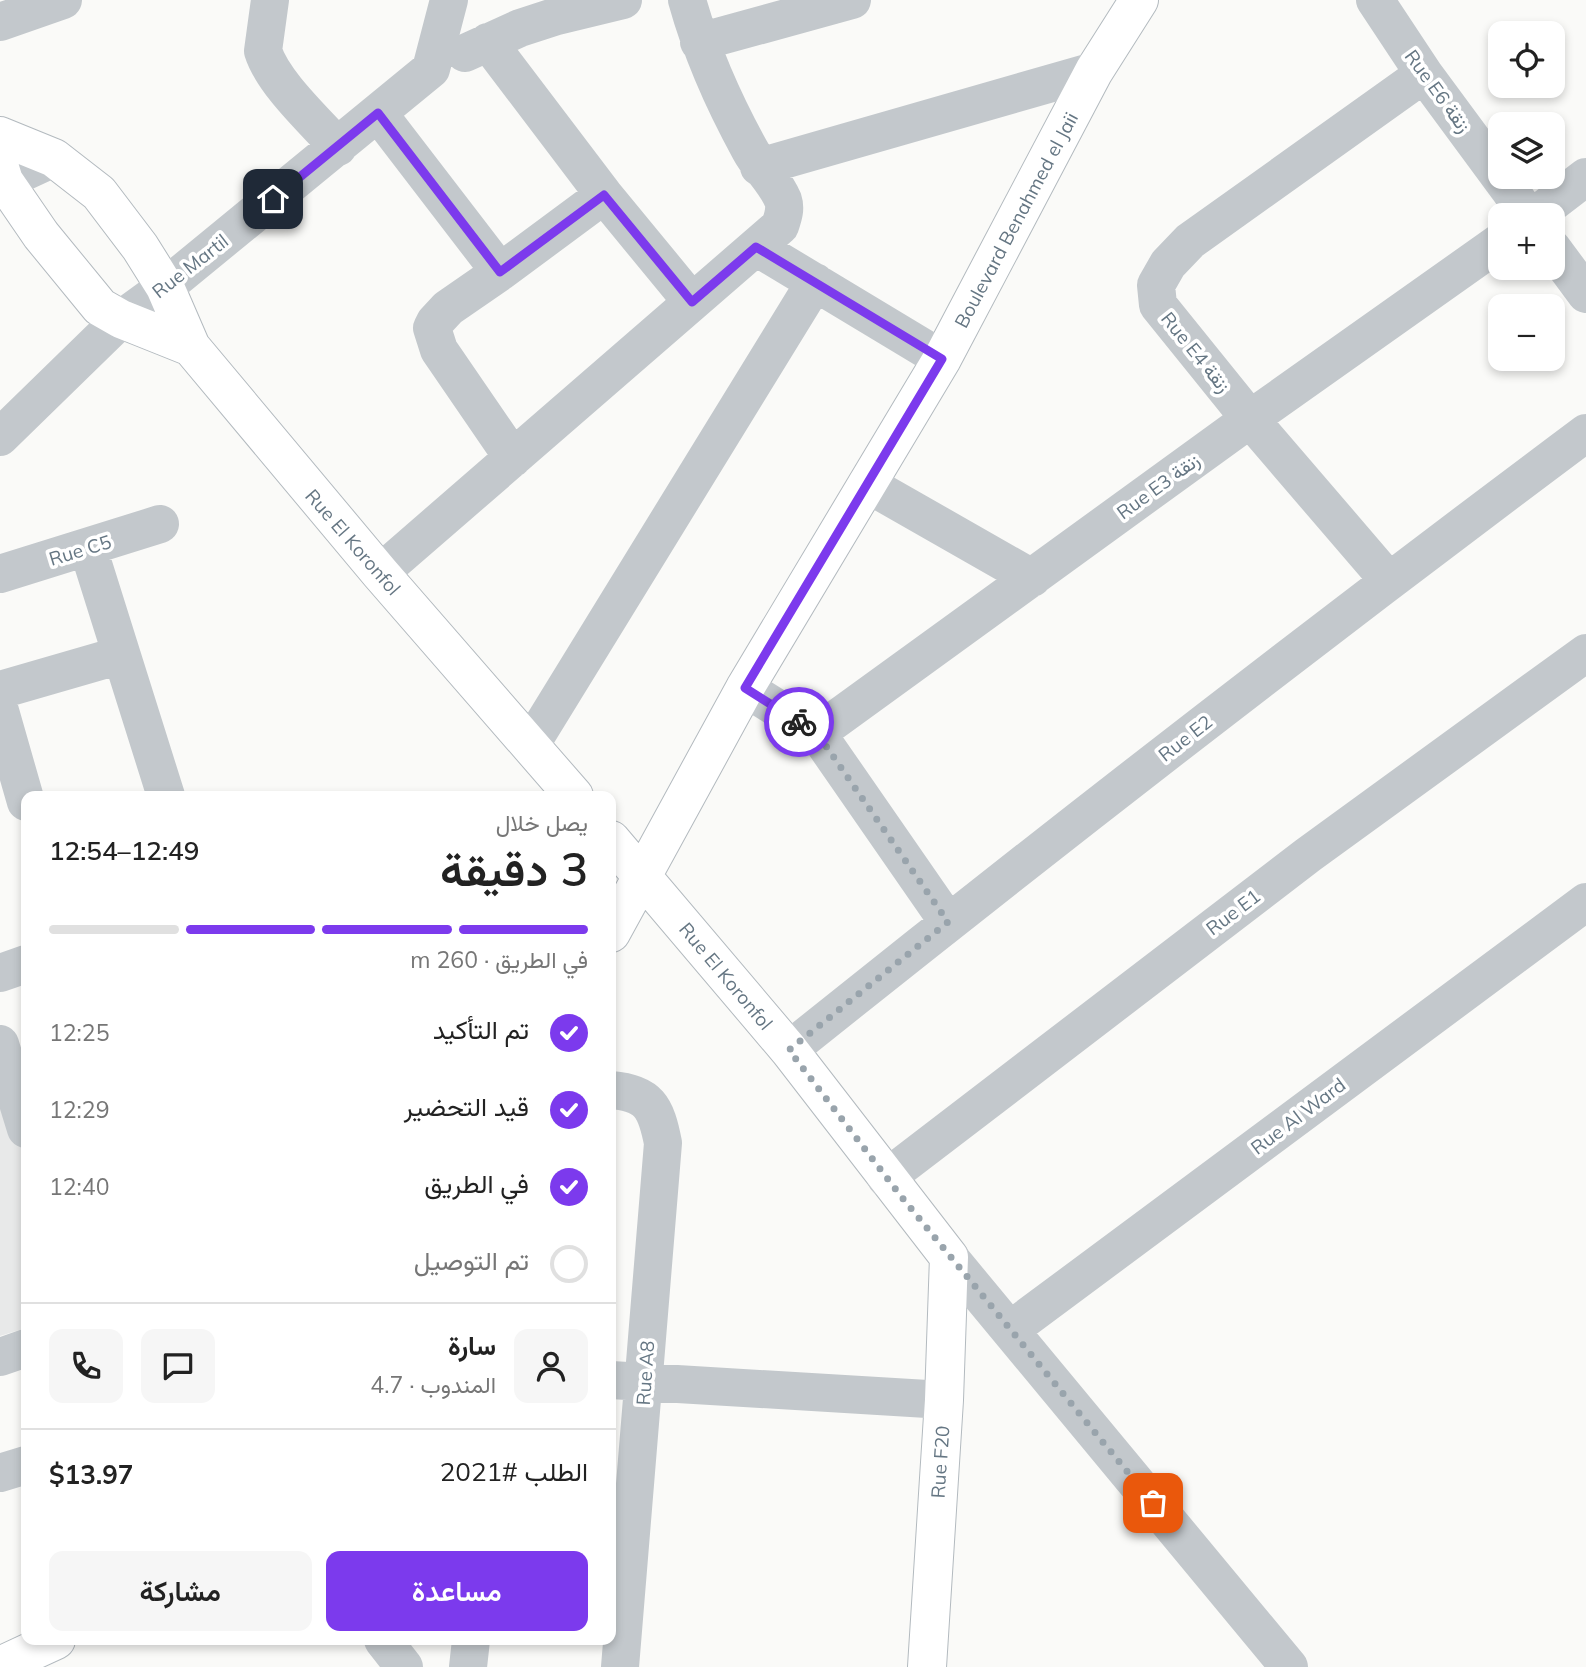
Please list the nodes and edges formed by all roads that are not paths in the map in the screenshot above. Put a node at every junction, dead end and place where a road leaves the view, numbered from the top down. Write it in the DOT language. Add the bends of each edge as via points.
graph roads {
  1 [pos="63,0"];
  2 [pos="270,0"];
  3 [pos="449,0"];
  4 [pos="623,0"];
  5 [pos="687,0"];
  6 [pos="852,0"];
  7 [pos="1139,0"];
  8 [pos="1375,0"];
  9 [pos="0,22"];
  10 [pos="488,42"];
  11 [pos="699,42"];
  12 [pos="431,69"];
  13 [pos="1094,71"];
  14 [pos="1424,74"];
  15 [pos="378,113"];
  16 [pos="0,136"];
  17 [pos="338,147"];
  18 [pos="54,158"];
  19 [pos="760,167"];
  20 [pos="1586,177"];
  21 [pos="1,178"];
  22 [pos="604,195"];
  23 [pos="1519,203"];
  24 [pos="1552,203"];
  25 [pos="756,247"];
  26 [pos="1488,250"];
  27 [pos="1565,266"];
  28 [pos="500,272"];
  29 [pos="815,282"];
  30 [pos="165,287"];
  31 [pos="1586,294"];
  32 [pos="692,302"];
  33 [pos="121,319"];
  34 [pos="191,348"];
  35 [pos="942,359"];
  36 [pos="1250,419"];
  37 [pos="1586,433"];
  38 [pos="0,437"];
  39 [pos="513,458"];
  40 [pos="867,484"];
  41 [pos="160,524"];
  42 [pos="88,548"];
  43 [pos="380,573"];
  44 [pos="0,574"];
  45 [pos="1032,578"];
  46 [pos="1389,581"];
  47 [pos="1586,653"];
  48 [pos="121,655"];
  49 [pos="745,688"];
  50 [pos="0,690"];
  51 [pos="0,711"];
  52 [pos="817,733"];
  53 [pos="531,744"];
  54 [pos="23,791"];
  55 [pos="164,791"];
  56 [pos="570,791"];
  57 [pos="616,847"];
  58 [pos="640,876"];
  59 [pos="1586,902"];
  60 [pos="948,922"];
  61 [pos="616,923"];
  62 [pos="21,966"];
  63 [pos="0,973"];
  64 [pos="0,1044"];
  65 [pos="789,1050"];
  66 [pos="620,1091"];
  67 [pos="21,1102"];
  68 [pos="886,1178"];
  69 [pos="949,1257"];
  70 [pos="1010,1330"];
  71 [pos="21,1350"];
  72 [pos="0,1357"];
  73 [pos="628,1381"];
  74 [pos="944,1400"];
  75 [pos="21,1467"];
  76 [pos="0,1473"];
  77 [pos="45,1645"];
  78 [pos="387,1645"];
  79 [pos="470,1645"];
  80 [pos="0,1666"];
  81 [pos="404,1667"];
  82 [pos="468,1667"];
  83 [pos="620,1667"];
  84 [pos="927,1667"];
  85 [pos="1289,1667"];
  1 -- 9 [label="street"];
  2 -- 17 [label="street" via="265,58"];
  3 -- 12 [label="street"];
  4 -- 10 [label="street, Rue Martil" via="557,16"];
  5 -- 11 [label="street"];
  6 -- 11 [label="street"];
  7 -- 13 [label="street, Boulevard Benahmed el Jaii"];
  8 -- 14 [label="street, Rue E6 زنقة"];
  10 -- 12 [label="street, Rue Martil"];
  10 -- 22 [label="street"];
  11 -- 19 [label="street" via="725,106"];
  12 -- 15 [label="street, Rue Martil"];
  13 -- 19 [label="street"];
  13 -- 35 [label="street, Boulevard Benahmed el Jaii"];
  14 -- 23 [label="street, Rue E6 زنقة"];
  14 -- 36 [label="street, Rue E4 زنقة" via="1191,241 1168,264 1156,285 1158,305"];
  15 -- 17 [label="street, Rue Martil"];
  15 -- 28 [label="street"];
  16 -- 18 [label="street, Rue El Koronfol"];
  17 -- 30 [label="street, Rue Martil"];
  18 -- 21 [label="street"];
  18 -- 30 [label="street, Rue El Koronfol" via="99,193"];
  19 -- 25 [label="street" via="784,203 784,214 779,226"];
  20 -- 24 [label="street"];
  21 -- 33 [label="street, Rue El Koronfol" via="100,307"];
  22 -- 28 [label="street"];
  22 -- 32 [label="street"];
  25 -- 29 [label="street"];
  25 -- 32 [label="street"];
  26 -- 36 [label="street, Rue E3 زنقة"];
  27 -- 31 [label="street"];
  28 -- 39 [label="street" via="447,308 432,328 439,350"];
  29 -- 35 [label="street"];
  29 -- 53 [label="street"];
  30 -- 33 [label="street, Rue Martil"];
  30 -- 34 [label="street, Rue El Koronfol"];
  32 -- 39 [label="street"];
  33 -- 34 [label="street, Rue El Koronfol"];
  33 -- 38 [label="street, Rue Martil"];
  34 -- 43 [label="street, Rue El Koronfol"];
  35 -- 40 [label="street, Boulevard Benahmed el Jaii"];
  36 -- 45 [label="street, Rue E3 زنقة"];
  36 -- 46 [label="street, Rue E4 زنقة"];
  37 -- 46 [label="street, Rue E2"];
  39 -- 43 [label="street"];
  40 -- 45 [label="street"];
  40 -- 49 [label="street, Boulevard Benahmed el Jaii"];
  41 -- 42 [label="street, Rue C5"];
  42 -- 44 [label="street, Rue C5"];
  42 -- 48 [label="street"];
  43 -- 53 [label="street, Rue El Koronfol"];
  45 -- 52 [label="street, Rue E3 زنقة"];
  46 -- 60 [label="street, Rue E2"];
  47 -- 68 [label="street, Rue E1" via="1308,855"];
  48 -- 50 [label="street"];
  48 -- 55 [label="street"];
  49 -- 52 [label="street"];
  49 -- 58 [label="street, Boulevard Benahmed el Jaii"];
  51 -- 54 [label="street"];
  52 -- 60 [label="street"];
  53 -- 56 [label="street, Rue El Koronfol"];
  57 -- 58 [label="street, Rue El Koronfol"];
  58 -- 61 [label="street, Boulevard Benahmed el Jaii"];
  58 -- 65 [label="street, Rue El Koronfol"];
  59 -- 70 [label="street, Rue Al Ward"];
  60 -- 65 [label="street, Rue E2"];
  62 -- 63 [label="street"];
  64 -- 67 [label="street"];
  65 -- 68 [label="street, Rue El Koronfol"];
  66 -- 73 [label="street, Rue A8" via="642,1097 649,1104 659,1120 663,1143"];
  68 -- 69 [label="street, Rue El Koronfol"];
  69 -- 70 [label="street, Rue El Koronfol"];
  69 -- 74 [label="street, Rue F20"];
  70 -- 85 [label="street, Rue El Koronfol"];
  71 -- 72 [label="street"];
  73 -- 74 [label="street"];
  73 -- 83 [label="street, Rue A8"];
  74 -- 84 [label="street, Rue F20"];
  75 -- 76 [label="street"];
  77 -- 80 [label="street"];
  78 -- 81 [label="street"];
  79 -- 82 [label="street"];
}
